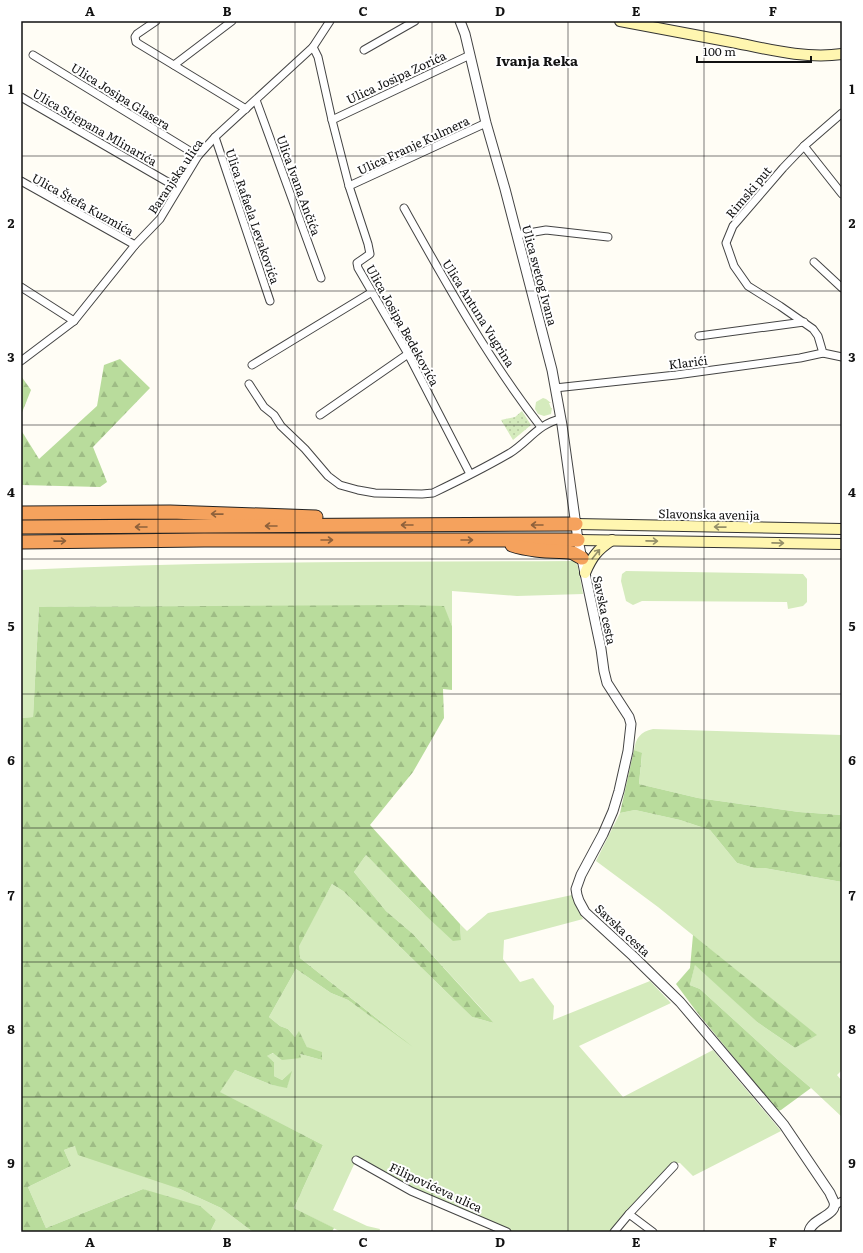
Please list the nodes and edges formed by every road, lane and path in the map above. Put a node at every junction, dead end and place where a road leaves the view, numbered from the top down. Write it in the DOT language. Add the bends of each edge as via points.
graph roads {
  1 [pos="156,21"];
  2 [pos="232,21"];
  3 [pos="330,21"];
  4 [pos="415,21"];
  5 [pos="460,21"];
  6 [pos="620,21"];
  7 [pos="313,47"];
  8 [pos="364,50"];
  9 [pos="842,54"];
  10 [pos="32,55"];
  11 [pos="470,55"];
  12 [pos="174,66"];
  13 [pos="21,97"];
  14 [pos="256,100"];
  15 [pos="246,109"];
  16 [pos="842,113"];
  17 [pos="332,120"];
  18 [pos="486,123"];
  19 [pos="215,138"];
  20 [pos="804,146"];
  21 [pos="198,156"];
  22 [pos="21,181"];
  23 [pos="349,186"];
  24 [pos="178,188"];
  25 [pos="842,194"];
  26 [pos="404,208"];
  27 [pos="517,235"];
  28 [pos="608,237"];
  29 [pos="135,245"];
  30 [pos="814,262"];
  31 [pos="321,278"];
  32 [pos="21,287"];
  33 [pos="842,288"];
  34 [pos="372,292"];
  35 [pos="270,301"];
  36 [pos="74,321"];
  37 [pos="804,322"];
  38 [pos="699,336"];
  39 [pos="824,353"];
  40 [pos="408,354"];
  41 [pos="842,357"];
  42 [pos="21,361"];
  43 [pos="252,365"];
  44 [pos="249,384"];
  45 [pos="555,388"];
  46 [pos="320,415"];
  47 [pos="561,419"];
  48 [pos="540,427"];
  49 [pos="470,474"];
  50 [pos="21,513"];
  51 [pos="576,524"];
  52 [pos="352,525"];
  53 [pos="21,527"];
  54 [pos="842,529"];
  55 [pos="499,540"];
  56 [pos="578,540"];
  57 [pos="613,540"];
  58 [pos="21,542"];
  59 [pos="842,544"];
  60 [pos="582,558"];
  61 [pos="585,573"];
  62 [pos="356,1160"];
  63 [pos="674,1166"];
  64 [pos="838,1203"];
  65 [pos="629,1214"];
  66 [pos="507,1232"];
  67 [pos="614,1232"];
  68 [pos="653,1232"];
  69 [pos="809,1232"];
  1 -- 12 [label="street" via="135,37 136,42"];
  2 -- 12 [label="street"];
  3 -- 7 [label="street, Baranjska ulica"];
  4 -- 8 [label="street"];
  5 -- 11 [label="street, Ulica svetog Ivana"];
  6 -- 9 [label="main road" via="780,52 808,55"];
  7 -- 14 [label="street, Baranjska ulica"];
  7 -- 17 [label="street, Ulica Josipa Bedekovića" via="318,57"];
  10 -- 21 [label="street, Ulica Josipa Glasera"];
  11 -- 17 [label="street, Ulica Josipa Zorića"];
  11 -- 18 [label="street, Ulica svetog Ivana"];
  12 -- 15 [label="street"];
  13 -- 24 [label="street, Ulica Stjepana Mlinarića"];
  14 -- 15 [label="street, Baranjska ulica"];
  14 -- 31 [label="street, Ulica Ivana Ančića"];
  15 -- 19 [label="street, Baranjska ulica"];
  16 -- 20 [label="street, Rimski put"];
  17 -- 23 [label="street, Ulica Josipa Bedekovića"];
  18 -- 23 [label="street, Ulica Franje Kulmera"];
  18 -- 27 [label="street, Ulica svetog Ivana"];
  19 -- 21 [label="street, Baranjska ulica"];
  19 -- 35 [label="street, Ulica Rafaela Levakovića"];
  20 -- 25 [label="street"];
  20 -- 37 [label="street, Rimski put" via="733,226 726,244 734,266 748,286"];
  21 -- 24 [label="street, Baranjska ulica"];
  22 -- 29 [label="street, Ulica Štefa Kuzmića"];
  23 -- 34 [label="street, Ulica Josipa Bedekovića" via="370,254 357,263 358,268"];
  24 -- 29 [label="street, Baranjska ulica" via="160,219"];
  26 -- 48 [label="street, Ulica Antuna Vugrina" via="461,310"];
  27 -- 28 [label="street" via="546,230"];
  27 -- 45 [label="street, Ulica svetog Ivana"];
  29 -- 36 [label="street, Baranjska ulica"];
  30 -- 33 [label="street"];
  32 -- 36 [label="street"];
  34 -- 40 [label="street, Ulica Josipa Bedekovića"];
  34 -- 43 [label="street"];
  36 -- 42 [label="street, Baranjska ulica"];
  37 -- 38 [label="street"];
  37 -- 39 [label="street, Rimski put" via="818,336"];
  39 -- 41 [label="street"];
  39 -- 45 [label="street, Klarići" via="676,375"];
  40 -- 46 [label="street"];
  40 -- 49 [label="street, Ulica Josipa Bedekovića"];
  44 -- 49 [label="street" via="264,407 274,415 281,426 324,473 340,485 369,492 422,494 433,492"];
  45 -- 47 [label="street, Ulica svetog Ivana"];
  47 -- 48 [label="street"];
  47 -- 51 [label="street, Ulica svetog Ivana"];
  48 -- 49 [label="street" via="510,453"];
  52 -- 50 [label="highway, one-way" via="336,519 253,514"];
  51 -- 52 [label="highway, one-way"];
  54 -- 51 [label="main road, Slavonska avenija, one-way"];
  51 -- 56 [label="street, Ulica svetog Ivana"];
  52 -- 53 [label="highway, one-way"];
  55 -- 56 [label="highway"];
  58 -- 55 [label="highway, one-way"];
  55 -- 60 [label="highway" via="512,546 568,552"];
  56 -- 57 [label="main road"];
  56 -- 60 [label="street, Savska cesta"];
  57 -- 59 [label="main road, one-way"];
  61 -- 57 [label="main road, one-way" via="593,556"];
  60 -- 61 [label="street, Savska cesta"];
  61 -- 64 [label="street, Savska cesta" via="607,683 631,724 619,791 611,817 581,875 576,889 579,901 586,912 680,1002 779,1119 834,1202"];
  62 -- 66 [label="street, Filipovićeva ulica" via="411,1191"];
  63 -- 65 [label="street"];
  64 -- 69 [label="street, Savska cesta" via="831,1212 812,1224"];
  65 -- 67 [label="street"];
  65 -- 68 [label="street"];
}
